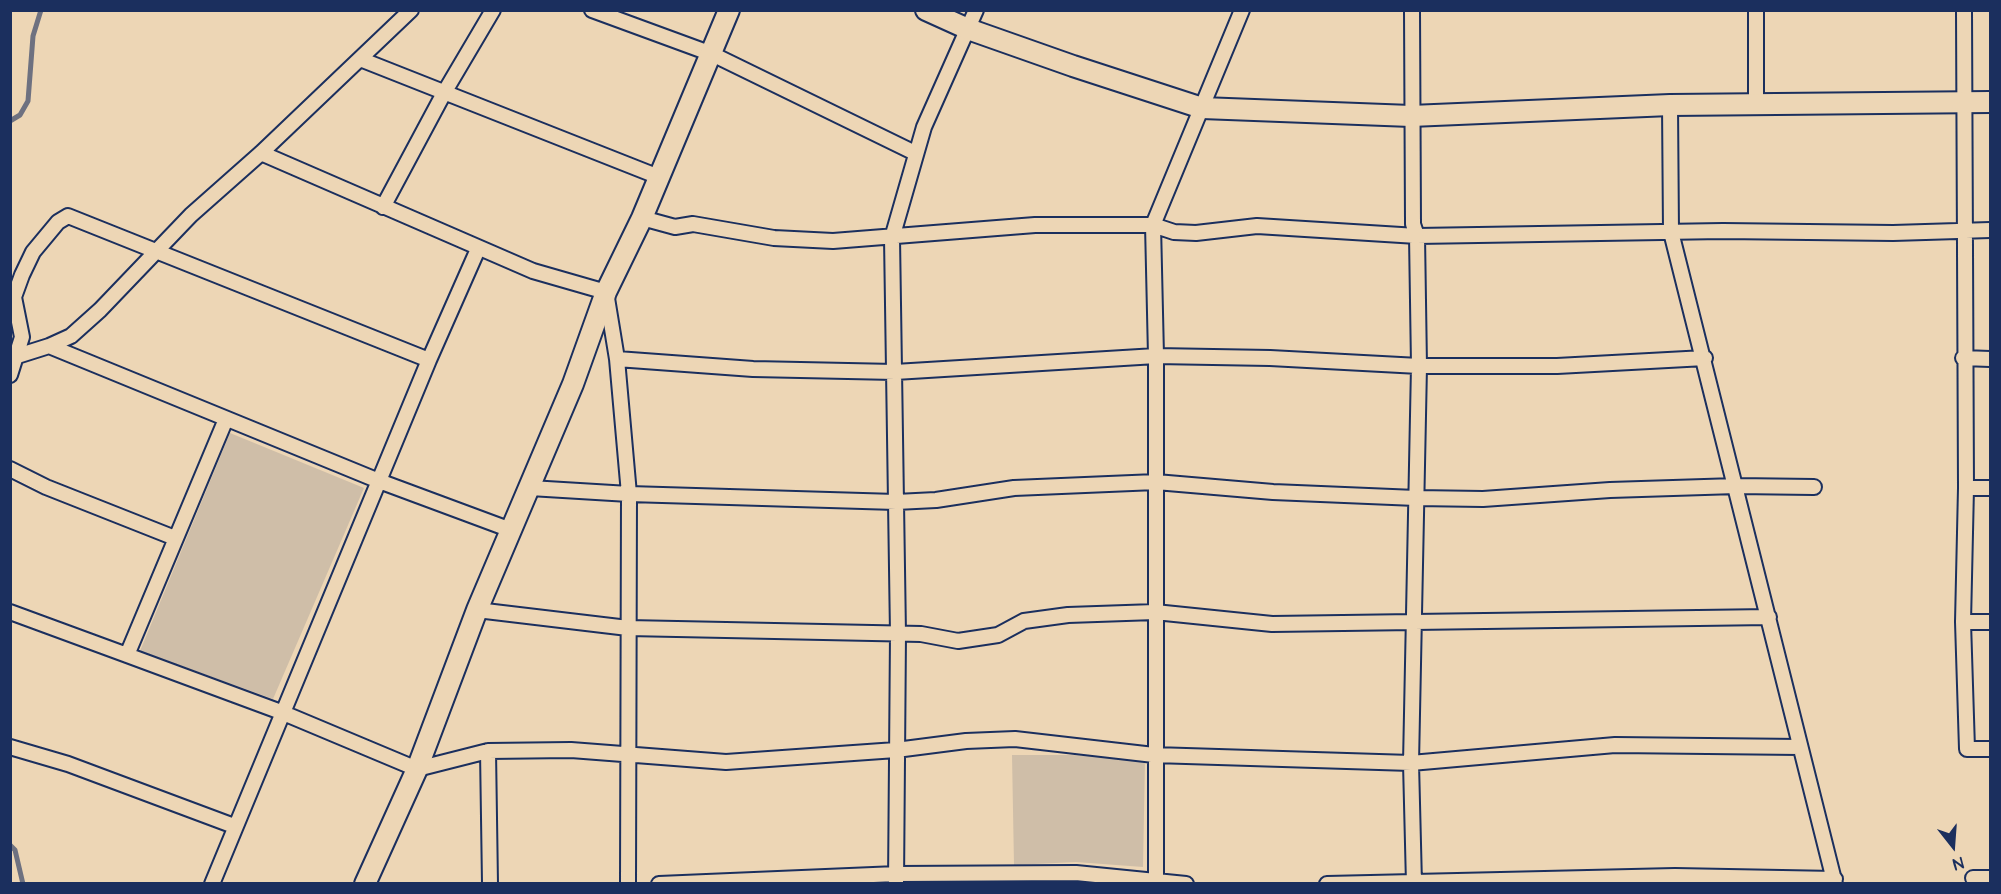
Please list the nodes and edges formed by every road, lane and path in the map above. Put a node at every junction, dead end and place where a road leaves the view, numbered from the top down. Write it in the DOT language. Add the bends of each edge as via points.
graph roads {
  1 [pos="411,10"];
  2 [pos="493,10"];
  3 [pos="592,10"];
  4 [pos="729,10"];
  5 [pos="926,10"];
  6 [pos="976,10"];
  7 [pos="1242,10"];
  8 [pos="1412,10"];
  9 [pos="1756,10"];
  10 [pos="1964,10"];
  11 [pos="968,29"];
  12 [pos="712,54"];
  13 [pos="360,59"];
  14 [pos="444,93"];
  15 [pos="1965,102"];
  16 [pos="1990,102"];
  17 [pos="1756,103"];
  18 [pos="1670,105"];
  19 [pos="1202,108"];
  20 [pos="1411,116"];
  21 [pos="261,153"];
  22 [pos="915,153"];
  23 [pos="659,177"];
  24 [pos="383,207"];
  25 [pos="642,218"];
  26 [pos="1153,225"];
  27 [pos="1966,229"];
  28 [pos="1990,230"];
  29 [pos="1671,232"];
  30 [pos="1417,236"];
  31 [pos="892,238"];
  32 [pos="478,249"];
  33 [pos="157,251"];
  34 [pos="606,292"];
  35 [pos="49,346"];
  36 [pos="1156,356"];
  37 [pos="13,357"];
  38 [pos="1705,358"];
  39 [pos="1964,358"];
  40 [pos="617,359"];
  41 [pos="1990,359"];
  42 [pos="429,360"];
  43 [pos="1419,366"];
  44 [pos="896,372"];
  45 [pos="10,375"];
  46 [pos="226,419"];
  47 [pos="10,469"];
  48 [pos="379,481"];
  49 [pos="1155,482"];
  50 [pos="1736,486"];
  51 [pos="1814,487"];
  52 [pos="530,488"];
  53 [pos="1966,488"];
  54 [pos="1990,488"];
  55 [pos="629,494"];
  56 [pos="1416,498"];
  57 [pos="896,502"];
  58 [pos="511,530"];
  59 [pos="175,538"];
  60 [pos="477,610"];
  61 [pos="10,612"];
  62 [pos="1155,612"];
  63 [pos="1769,617"];
  64 [pos="1963,622"];
  65 [pos="1990,622"];
  66 [pos="1416,623"];
  67 [pos="628,628"];
  68 [pos="898,634"];
  69 [pos="127,655"];
  70 [pos="281,712"];
  71 [pos="10,747"];
  72 [pos="1800,747"];
  73 [pos="1990,749"];
  74 [pos="896,750"];
  75 [pos="488,751"];
  76 [pos="628,755"];
  77 [pos="1154,755"];
  78 [pos="1411,763"];
  79 [pos="417,769"];
  80 [pos="234,826"];
  81 [pos="897,879"];
  82 [pos="1973,879"];
  83 [pos="1990,879"];
  84 [pos="1675,880"];
  85 [pos="1835,881"];
  86 [pos="1156,883"];
  87 [pos="1414,883"];
  88 [pos="212,884"];
  89 [pos="365,884"];
  90 [pos="490,884"];
  91 [pos="628,884"];
  92 [pos="659,884"];
  93 [pos="1186,884"];
  94 [pos="1327,884"];
  1 -- 13 [label="street"];
  2 -- 14 [label="street"];
  3 -- 12 [label="street"];
  4 -- 12 [label="street"];
  5 -- 11 [label="street"];
  6 -- 11 [label="street"];
  7 -- 19 [label="street"];
  8 -- 20 [label="street"];
  9 -- 17 [label="street"];
  10 -- 15 [label="street"];
  11 -- 19 [label="street"];
  11 -- 22 [label="street"];
  12 -- 22 [label="street"];
  12 -- 23 [label="street"];
  13 -- 14 [label="street"];
  13 -- 21 [label="street"];
  14 -- 23 [label="street"];
  14 -- 24 [label="street"];
  15 -- 16 [label="street"];
  15 -- 17 [label="street"];
  15 -- 27 [label="street"];
  17 -- 18 [label="street"];
  18 -- 20 [label="street"];
  18 -- 29 [label="street"];
  19 -- 20 [label="street"];
  19 -- 26 [label="street"];
  20 -- 30 [label="street" via="1413,224"];
  21 -- 24 [label="street"];
  21 -- 33 [label="street"];
  22 -- 31 [label="street"];
  23 -- 25 [label="street"];
  24 -- 32 [label="street"];
  25 -- 31 [label="street" via="675,227 693,224 774,238"];
  25 -- 34 [label="street"];
  26 -- 30 [label="street" via="1174,232 1196,233 1257,226"];
  26 -- 31 [label="street" via="1035,225"];
  26 -- 36 [label="street"];
  27 -- 28 [label="street"];
  27 -- 29 [label="street" via="1893,233"];
  27 -- 39 [label="street"];
  29 -- 30 [label="street"];
  29 -- 38 [label="street"];
  30 -- 43 [label="street"];
  31 -- 44 [label="street"];
  32 -- 34 [label="street" via="533,271"];
  32 -- 42 [label="street"];
  33 -- 35 [label="street" via="71,336"];
  33 -- 37 [label="street" via="68,216 58,222 33,252 14,297 22,337"];
  33 -- 42 [label="street"];
  34 -- 40 [label="street"];
  34 -- 52 [label="street"];
  35 -- 37 [label="street"];
  35 -- 46 [label="street"];
  36 -- 43 [label="street"];
  36 -- 44 [label="street"];
  36 -- 49 [label="street"];
  37 -- 45 [label="street"];
  38 -- 43 [label="street" via="1557,366"];
  38 -- 50 [label="street"];
  39 -- 41 [label="street"];
  39 -- 53 [label="street"];
  40 -- 44 [label="street" via="753,369"];
  40 -- 55 [label="street"];
  42 -- 48 [label="street"];
  43 -- 56 [label="street"];
  44 -- 57 [label="street"];
  46 -- 48 [label="street"];
  46 -- 59 [label="street"];
  47 -- 59 [label="street"];
  48 -- 58 [label="street"];
  48 -- 70 [label="street"];
  49 -- 56 [label="street"];
  49 -- 57 [label="street" via="1014,488"];
  49 -- 62 [label="street"];
  50 -- 51 [label="street"];
  50 -- 56 [label="street" via="1483,499"];
  50 -- 63 [label="street"];
  52 -- 55 [label="street"];
  52 -- 58 [label="street"];
  53 -- 54 [label="street"];
  53 -- 64 [label="street"];
  55 -- 57 [label="street"];
  55 -- 67 [label="street"];
  56 -- 66 [label="street"];
  57 -- 68 [label="street"];
  58 -- 60 [label="street"];
  59 -- 69 [label="street"];
  60 -- 67 [label="street"];
  60 -- 79 [label="street"];
  61 -- 69 [label="street"];
  62 -- 66 [label="street" via="1272,624"];
  62 -- 68 [label="street" via="1024,621 998,635 978,640"];
  62 -- 77 [label="street"];
  63 -- 66 [label="street"];
  63 -- 72 [label="street"];
  64 -- 65 [label="street"];
  64 -- 73 [label="street" via="1967,749"];
  66 -- 78 [label="street"];
  67 -- 68 [label="street"];
  67 -- 76 [label="street"];
  68 -- 74 [label="street"];
  69 -- 70 [label="street"];
  70 -- 79 [label="street"];
  70 -- 80 [label="street"];
  71 -- 80 [label="street" via="68,764"];
  72 -- 78 [label="street" via="1616,745"];
  72 -- 85 [label="street"];
  74 -- 76 [label="street" via="726,762"];
  74 -- 77 [label="street" via="966,741 1015,740"];
  74 -- 81 [label="street"];
  75 -- 76 [label="street" via="571,750"];
  75 -- 79 [label="street"];
  75 -- 90 [label="street"];
  76 -- 91 [label="street"];
  77 -- 78 [label="street"];
  77 -- 86 [label="street"];
  78 -- 87 [label="street"];
  79 -- 89 [label="street"];
  80 -- 88 [label="street"];
  81 -- 86 [label="street" via="1076,873"];
  81 -- 92 [label="street"];
  82 -- 83 [label="street"];
  84 -- 85 [label="street"];
  84 -- 87 [label="street"];
  86 -- 93 [label="street"];
  87 -- 94 [label="street"];
}
